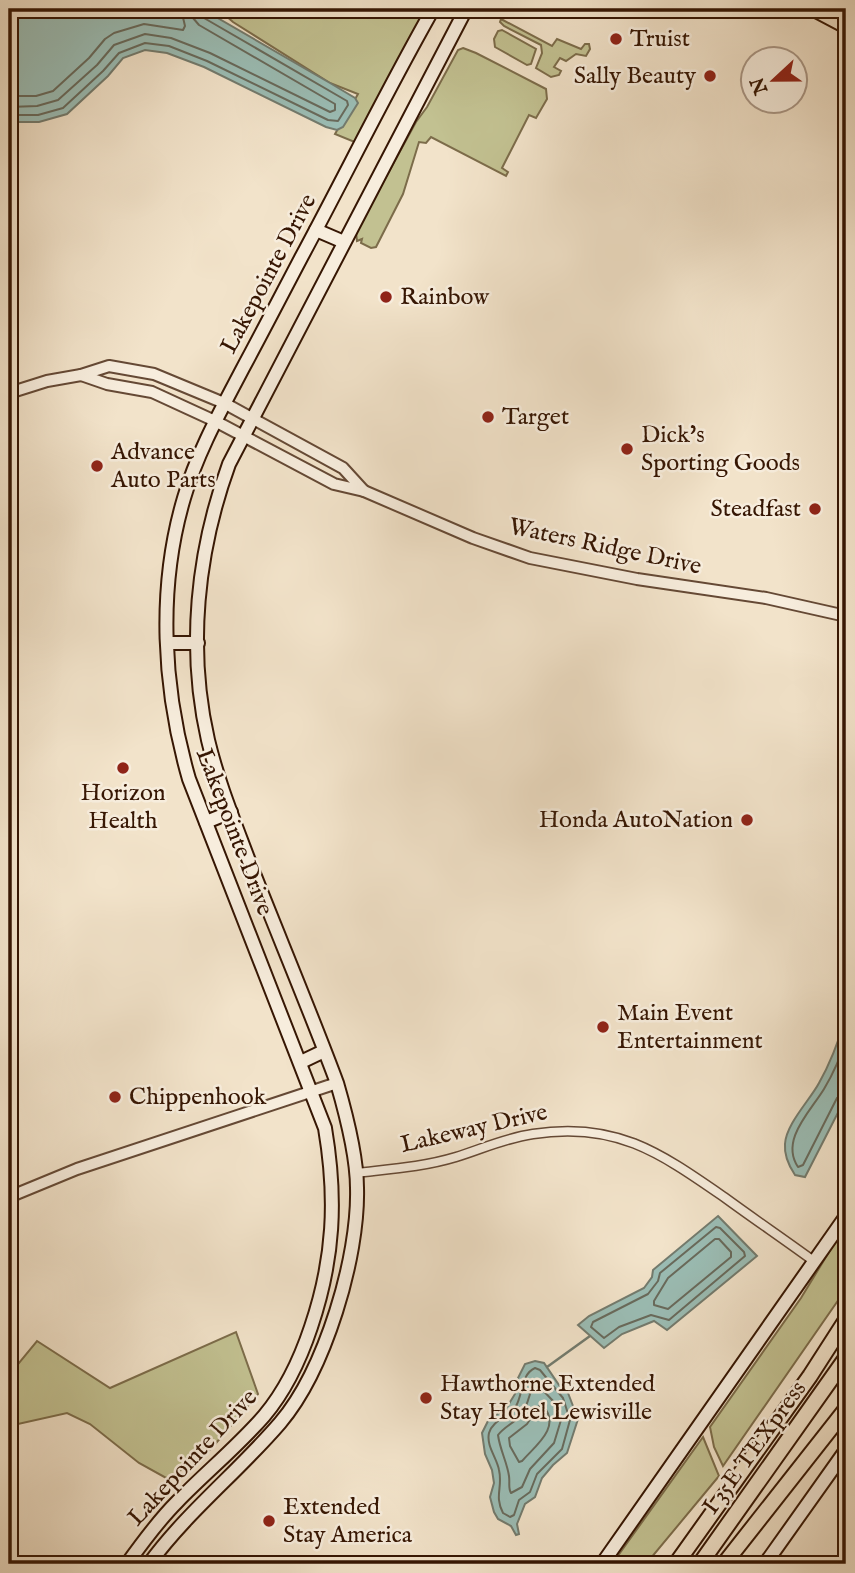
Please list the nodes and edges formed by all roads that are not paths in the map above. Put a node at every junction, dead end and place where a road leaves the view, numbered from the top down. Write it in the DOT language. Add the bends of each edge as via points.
graph roads {
  1 [pos="433,9"];
  2 [pos="466,9"];
  3 [pos="812,9"];
  4 [pos="846,27"];
  5 [pos="316,230"];
  6 [pos="344,242"];
  7 [pos="81,375"];
  8 [pos="9,393"];
  9 [pos="224,403"];
  10 [pos="251,418"];
  11 [pos="215,421"];
  12 [pos="242,436"];
  13 [pos="364,491"];
  14 [pos="846,616"];
  15 [pos="167,643"];
  16 [pos="198,643"];
  17 [pos="231,812"];
  18 [pos="206,822"];
  19 [pos="324,1051"];
  20 [pos="301,1062"];
  21 [pos="337,1083"];
  22 [pos="312,1092"];
  23 [pos="356,1173"];
  24 [pos="9,1197"];
  25 [pos="846,1216"];
  26 [pos="815,1262"];
  27 [pos="846,1320"];
  28 [pos="846,1352"];
  29 [pos="846,1358"];
  30 [pos="821,1395"];
  31 [pos="846,1409"];
  32 [pos="265,1414"];
  33 [pos="279,1423"];
  34 [pos="846,1450"];
  35 [pos="127,1564"];
  36 [pos="149,1564"];
  37 [pos="602,1564"];
  38 [pos="676,1564"];
  39 [pos="700,1564"];
  40 [pos="724,1564"];
  41 [pos="765,1564"];
  1 -- 5 [label="main road, Lakepointe Drive"];
  2 -- 6 [label="main road, Lakepointe Drive"];
  3 -- 4 [label="main road"];
  5 -- 6 [label="main road"];
  5 -- 9 [label="main road, Lakepointe Drive"];
  6 -- 10 [label="main road, Lakepointe Drive"];
  7 -- 8 [label="street, Waters Ridge Drive"];
  7 -- 9 [label="street, Waters Ridge Drive" via="109,366 154,374"];
  7 -- 11 [label="street, Waters Ridge Drive" via="152,392"];
  9 -- 10 [label="street, Waters Ridge Drive"];
  9 -- 11 [label="main road, Lakepointe Drive"];
  10 -- 12 [label="main road, Lakepointe Drive"];
  10 -- 13 [label="street, Waters Ridge Drive" via="344,468"];
  11 -- 12 [label="street, Waters Ridge Drive"];
  11 -- 15 [label="main road, Lakepointe Drive" via="184,497 170,556"];
  12 -- 13 [label="street, Waters Ridge Drive" via="334,484"];
  12 -- 16 [label="main road, Lakepointe Drive" via="207,533 198,595"];
  13 -- 14 [label="street, Waters Ridge Drive" via="530,558"];
  15 -- 16 [label="main road"];
  15 -- 18 [label="main road, Lakepointe Drive" via="179,744"];
  16 -- 17 [label="main road, Lakepointe Drive" via="208,739"];
  17 -- 18 [label="main road"];
  17 -- 19 [label="main road, Lakepointe Drive"];
  18 -- 20 [label="main road, Lakepointe Drive"];
  19 -- 20 [label="main road"];
  19 -- 21 [label="main road, Lakepointe Drive"];
  20 -- 22 [label="main road, Lakepointe Drive"];
  21 -- 22 [label="street"];
  21 -- 23 [label="main road, Lakepointe Drive"];
  22 -- 24 [label="street" via="77,1169"];
  22 -- 32 [label="main road, Lakepointe Drive" via="325,1128 331,1168 333,1224 327,1272 303,1353"];
  23 -- 26 [label="street, Lakeway Drive" via="420,1166 495,1142 564,1130 599,1133 655,1151"];
  23 -- 33 [label="main road, Lakepointe Drive" via="351,1255 327,1335 298,1400"];
  25 -- 26 [label="main road"];
  26 -- 37 [label="main road"];
  27 -- 38 [label="highway"];
  28 -- 30 [label="highway"];
  29 -- 30 [label="highway, I 35E TEXpress"];
  30 -- 39 [label="highway, I 35E TEXpress"];
  31 -- 40 [label="highway"];
  32 -- 33 [label="main road"];
  32 -- 35 [label="main road, Lakepointe Drive" via="163,1517"];
  33 -- 36 [label="main road, Lakepointe Drive" via="170,1534"];
  34 -- 41 [label="main road"];
}
